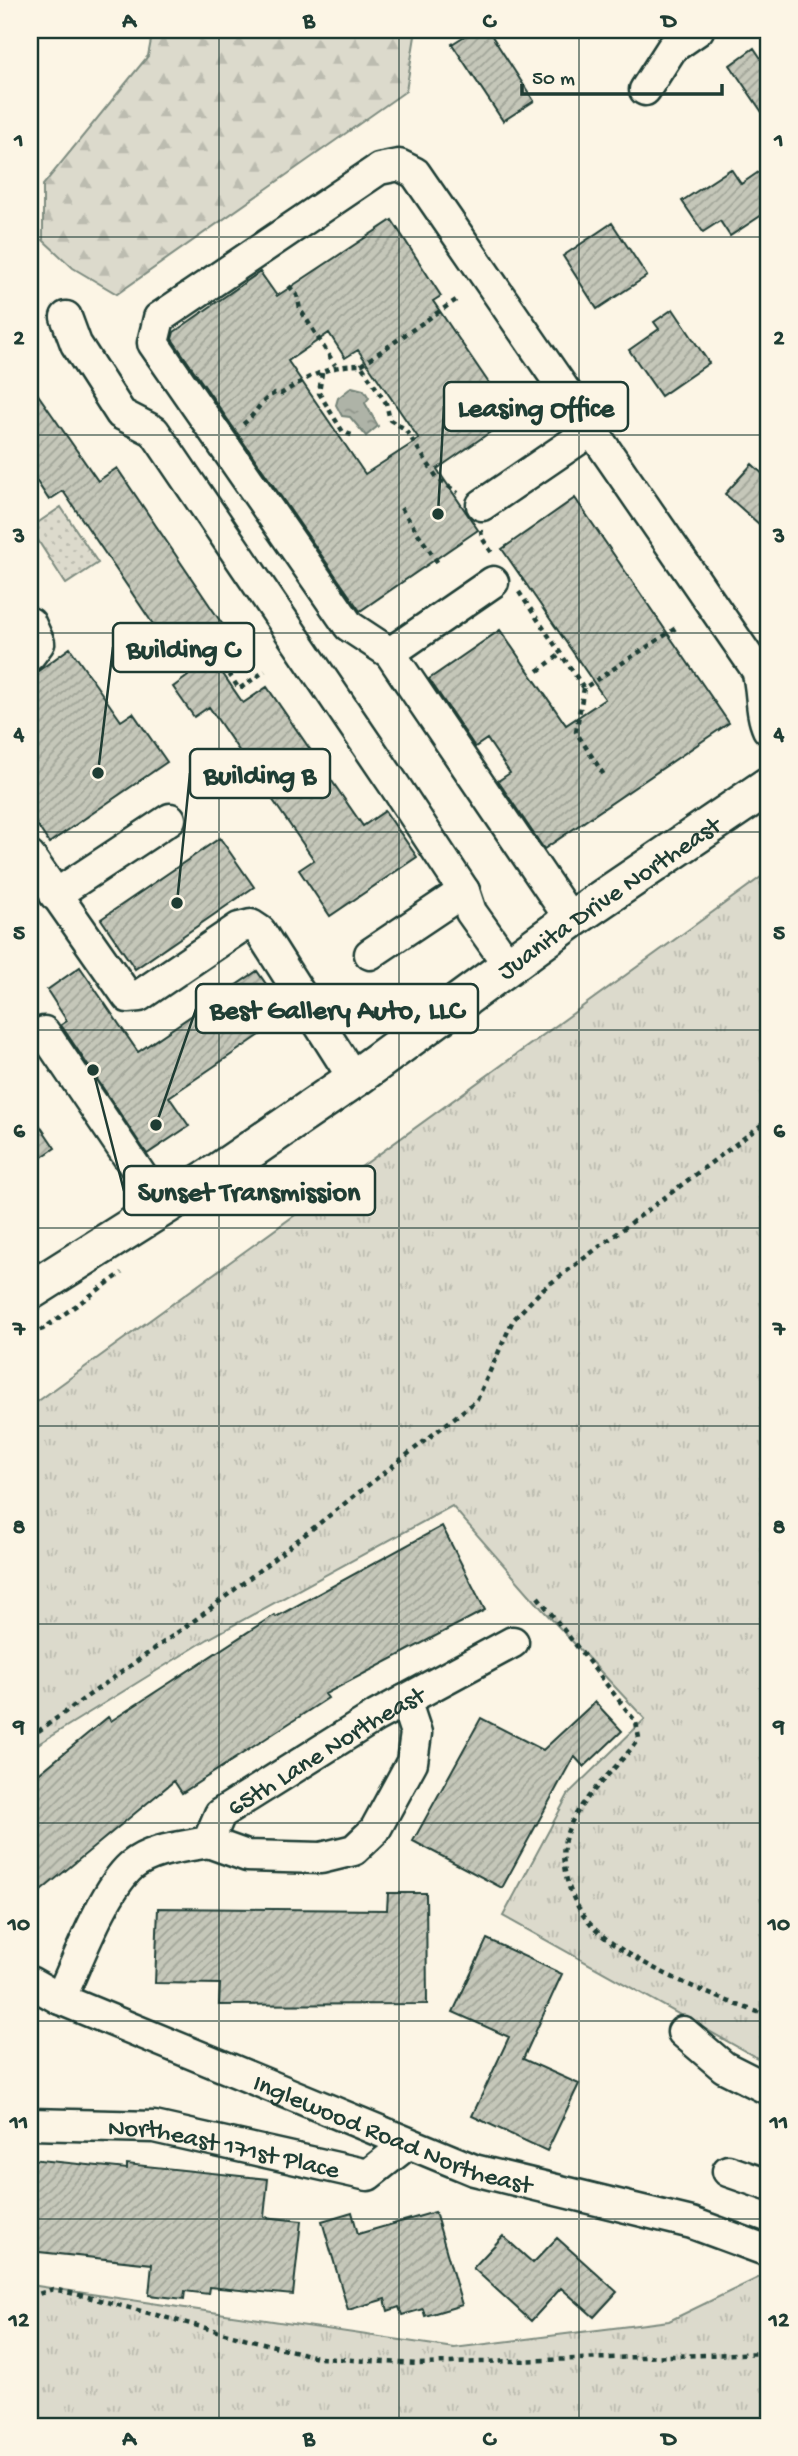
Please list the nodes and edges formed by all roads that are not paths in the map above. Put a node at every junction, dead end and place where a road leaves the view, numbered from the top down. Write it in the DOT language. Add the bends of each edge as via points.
graph roads {
  1 [pos="698,30"];
  2 [pos="645,90"];
  3 [pos="66,317"];
  4 [pos="592,430"];
  5 [pos="472,507"];
  6 [pos="500,574"];
  7 [pos="30,623"];
  8 [pos="390,653"];
  9 [pos="30,655"];
  10 [pos="768,729"];
  11 [pos="768,786"];
  12 [pos="170,819"];
  13 [pos="30,857"];
  14 [pos="464,891"];
  15 [pos="55,895"];
  16 [pos="571,920"];
  17 [pos="370,954"];
  18 [pos="510,967"];
  19 [pos="44,1032"];
  20 [pos="354,1079"];
  21 [pos="167,1205"];
  22 [pos="30,1291"];
  23 [pos="513,1642"];
  24 [pos="405,1700"];
  25 [pos="208,1842"];
  26 [pos="30,1982"];
  27 [pos="60,1998"];
  28 [pos="683,2032"];
  29 [pos="768,2089"];
  30 [pos="30,2124"];
  31 [pos="406,2145"];
  32 [pos="728,2171"];
  33 [pos="768,2185"];
  34 [pos="768,2251"];
  1 -- 2 [label="street" via="671,48"];
  3 -- 14 [label="street" via="76,344 121,414 154,431"];
  4 -- 5 [label="street"];
  4 -- 8 [label="street" via="415,173 399,165 379,169 159,318 153,343 349,626"];
  4 -- 10 [label="street" via="757,670"];
  6 -- 8 [label="street"];
  7 -- 9 [label="street" via="39,643"];
  8 -- 16 [label="street"];
  11 -- 16 [label="main road, Juanita Drive Northeast"];
  12 -- 15 [label="street"];
  13 -- 15 [label="street"];
  14 -- 17 [label="street"];
  14 -- 18 [label="street" via="471,912"];
  15 -- 20 [label="street" via="128,997 139,996 239,928 251,925 260,931"];
  16 -- 18 [label="main road, Juanita Drive Northeast"];
  18 -- 20 [label="main road, Juanita Drive Northeast"];
  19 -- 21 [label="street" via="146,1183"];
  20 -- 21 [label="main road, Juanita Drive Northeast"];
  21 -- 22 [label="main road, Juanita Drive Northeast"];
  23 -- 24 [label="street, 65th Lane Northeast"];
  24 -- 25 [label="street, 65th Lane Northeast" via="220,1814"];
  24 -- 25 [label="street" via="416,1733 412,1762 375,1830 354,1850 321,1858 247,1856"];
  25 -- 27 [label="street, 65th Lane Northeast" via="155,1853 132,1866 113,1889"];
  26 -- 27 [label="street, Inglewood Road Northeast"];
  27 -- 31 [label="street, Inglewood Road Northeast"];
  28 -- 29 [label="street" via="723,2067"];
  30 -- 31 [label="street, Northeast 171st Place" via="154,2127 368,2175"];
  31 -- 34 [label="street, Inglewood Road Northeast" via="474,2170 692,2223"];
  32 -- 33 [label="street"];
}
